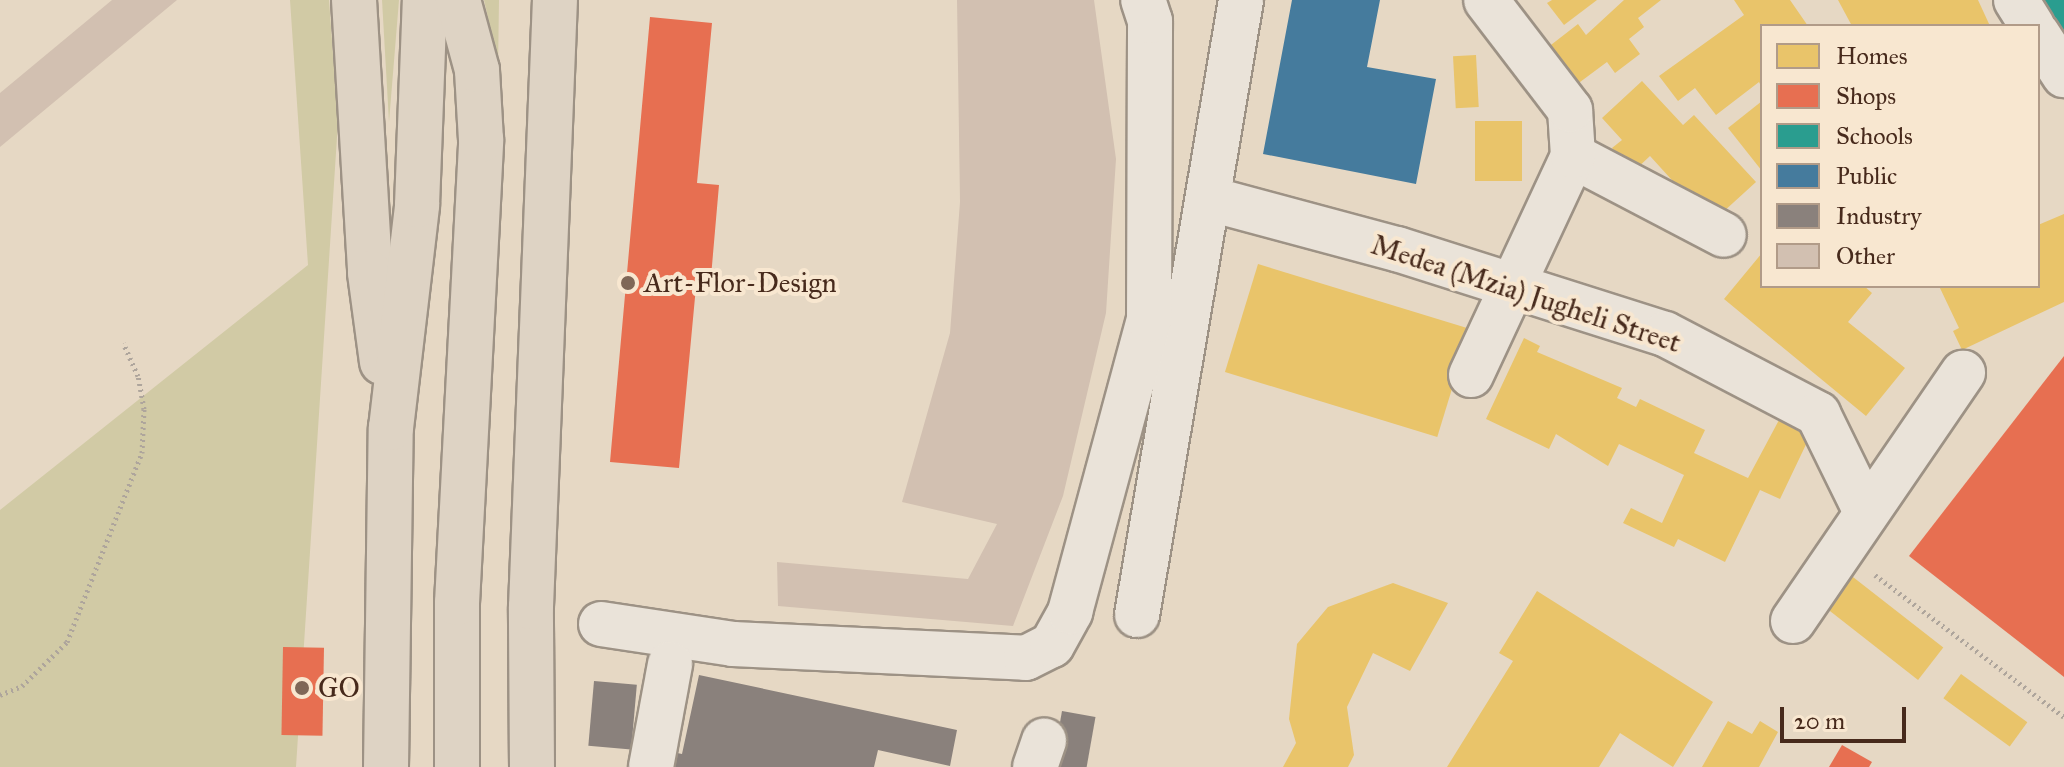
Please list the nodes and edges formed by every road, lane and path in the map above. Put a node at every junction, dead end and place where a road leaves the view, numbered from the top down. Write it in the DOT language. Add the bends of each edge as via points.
graph roads {
  1 [pos="354,0"];
  2 [pos="425,0"];
  3 [pos="458,0"];
  4 [pos="532,0"];
  5 [pos="555,0"];
  6 [pos="1143,0"];
  7 [pos="1241,0"];
  8 [pos="1486,0"];
  9 [pos="2016,0"];
  10 [pos="2031,24"];
  11 [pos="2040,38"];
  12 [pos="2064,75"];
  13 [pos="549,103"];
  14 [pos="1573,156"];
  15 [pos="1210,199"];
  16 [pos="1724,235"];
  17 [pos="1509,284"];
  18 [pos="123,343"];
  19 [pos="1963,373"];
  20 [pos="1471,375"];
  21 [pos="391,428"];
  22 [pos="1866,512"];
  23 [pos="1842,551"];
  24 [pos="1137,615"];
  25 [pos="1793,621"];
  26 [pos="601,624"];
  27 [pos="670,664"];
  28 [pos="0,695"];
  29 [pos="2064,717"];
  30 [pos="456,746"];
  31 [pos="384,761"];
  32 [pos="463,767"];
  33 [pos="532,767"];
  34 [pos="651,767"];
  1 -- 21 [label="main road" via="370,273"];
  2 -- 21 [label="main road" via="417,205"];
  3 -- 30 [label="main road" via="480,102"];
  4 -- 13 [label="main road"];
  5 -- 13 [label="main road"];
  6 -- 26 [label="street" via="1150,21 1149,320 1070,612 1052,645 1026,658 1011,658 733,644"];
  7 -- 15 [label="street"];
  8 -- 14 [label="street" via="1570,110"];
  9 -- 10 [label="street"];
  11 -- 12 [label="street"];
  13 -- 33 [label="main road" via="531,607"];
  14 -- 16 [label="street"];
  14 -- 17 [label="street"];
  15 -- 17 [label="street, Medea (Mzia) Jugheli Street"];
  15 -- 24 [label="street"];
  17 -- 20 [label="street"];
  17 -- 22 [label="street, Medea (Mzia) Jugheli Street" via="1665,334 1818,414"];
  18 -- 28 [label="path" via="138,376 144,409 142,453 67,642 22,686"];
  19 -- 22 [label="street"];
  21 -- 31 [label="main road"];
  22 -- 23 [label="street"];
  23 -- 25 [label="street"];
  23 -- 29 [label="path"];
  27 -- 34 [label="street"];
  30 -- 32 [label="main road"];
}
